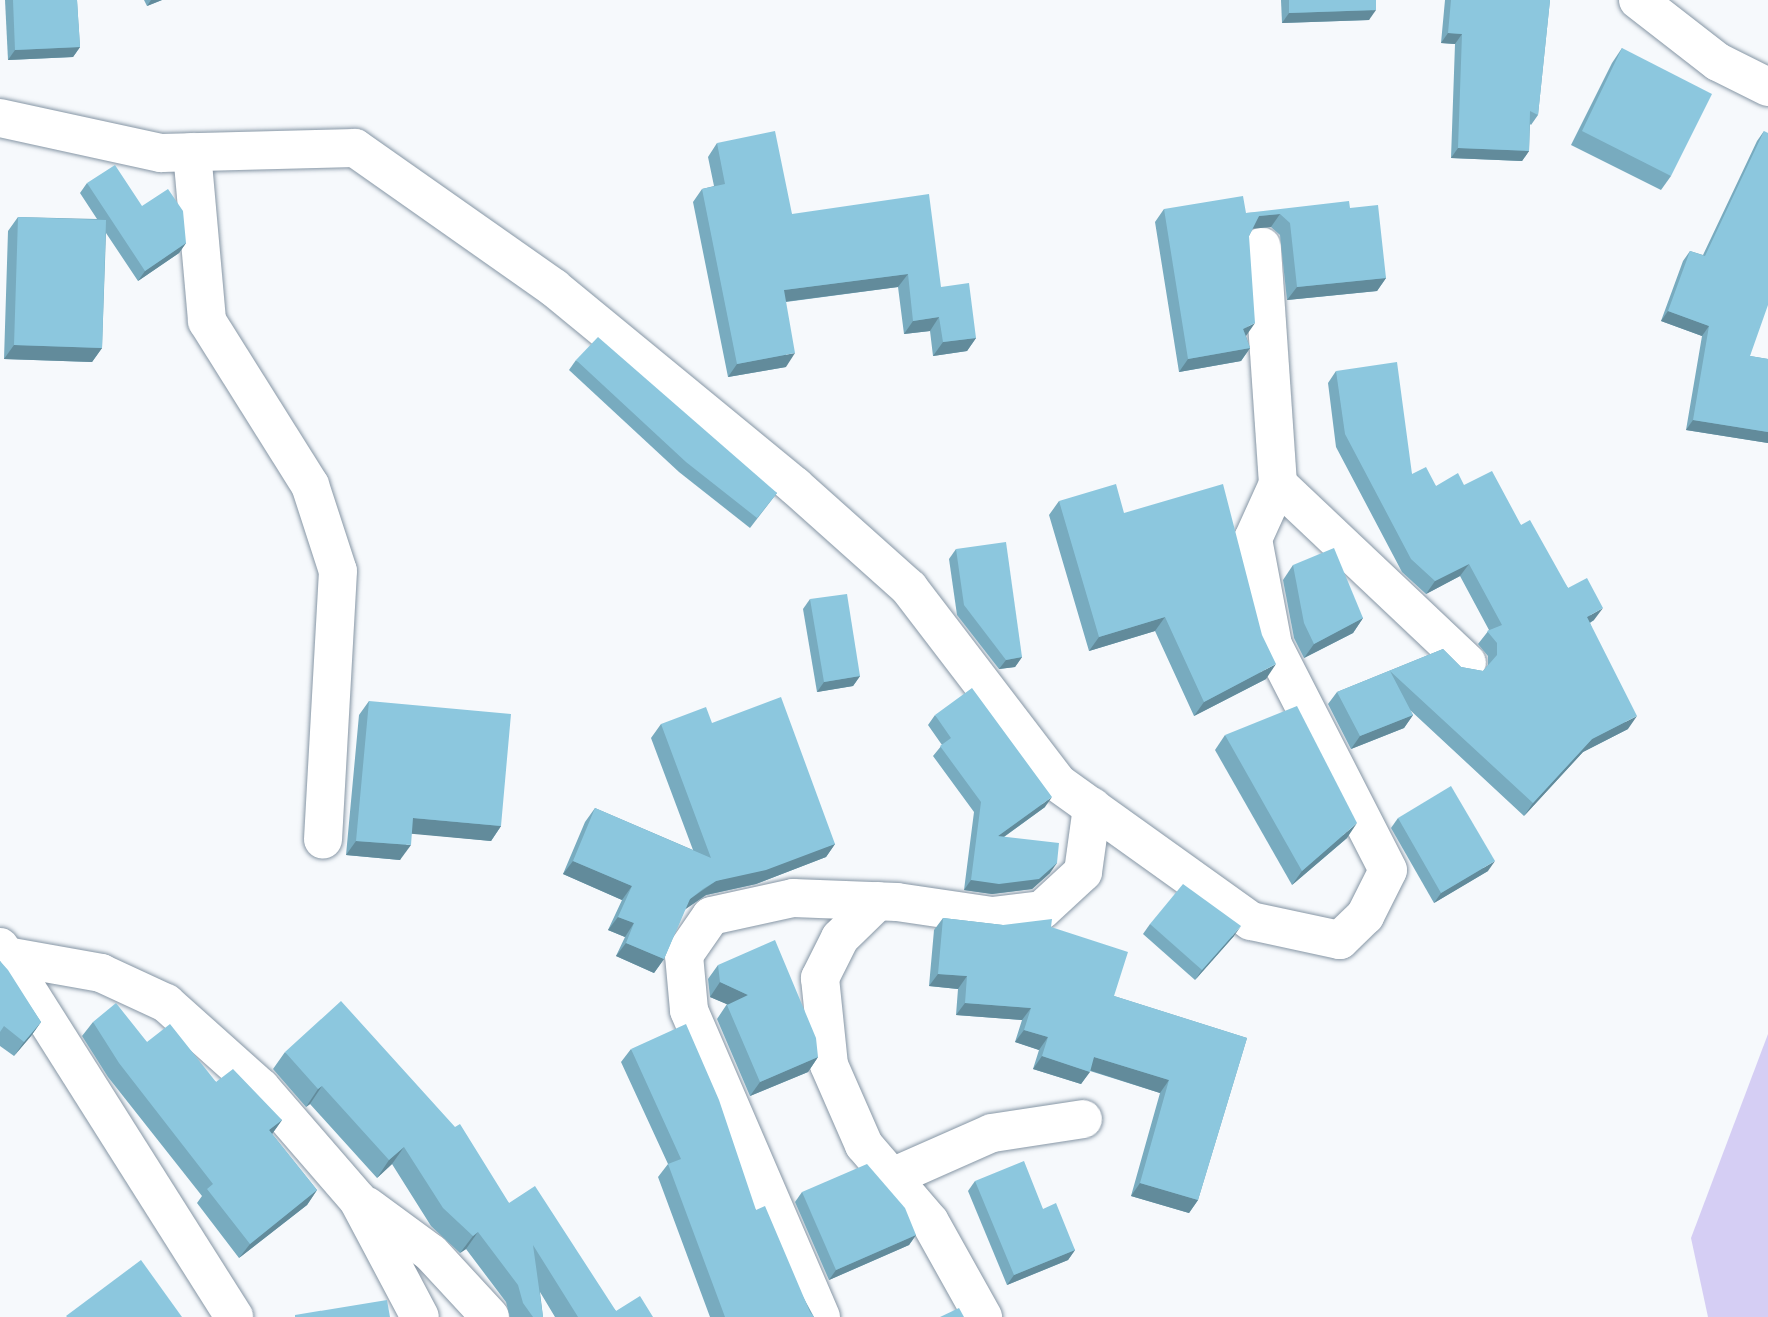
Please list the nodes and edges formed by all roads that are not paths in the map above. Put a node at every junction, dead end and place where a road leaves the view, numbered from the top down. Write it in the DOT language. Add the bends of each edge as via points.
graph roads {
  1 [pos="1638,0"];
  2 [pos="1768,87"];
  3 [pos="0,118"];
  4 [pos="192,152"];
  5 [pos="1262,247"];
  6 [pos="1278,484"];
  7 [pos="1467,663"];
  8 [pos="1092,807"];
  9 [pos="323,840"];
  10 [pos="878,901"];
  11 [pos="3,952"];
  12 [pos="1083,1119"];
  13 [pos="890,1178"];
  14 [pos="358,1200"];
  15 [pos="234,1317"];
  16 [pos="421,1317"];
  17 [pos="489,1317"];
  18 [pos="821,1317"];
  19 [pos="983,1317"];
  1 -- 2 [label="street" via="1718,62"];
  3 -- 4 [label="street" via="161,153"];
  4 -- 8 [label="street" via="355,148 554,288 909,588 1058,783"];
  4 -- 9 [label="street" via="207,321 310,485 338,571"];
  5 -- 6 [label="street"];
  6 -- 7 [label="street"];
  6 -- 8 [label="street" via="1253,539 1273,645 1388,870 1366,916 1340,940 1251,921"];
  8 -- 10 [label="street" via="1083,872 1042,910 992,916"];
  10 -- 13 [label="street" via="840,938 820,978 829,1065 864,1145"];
  10 -- 18 [label="street" via="793,898 711,916 684,955 689,1010"];
  11 -- 14 [label="street" via="101,974 166,1003 261,1088"];
  11 -- 15 [label="street"];
  12 -- 13 [label="street" via="992,1133"];
  13 -- 19 [label="street" via="930,1222"];
  14 -- 16 [label="street"];
  14 -- 17 [label="street" via="431,1253"];
}
